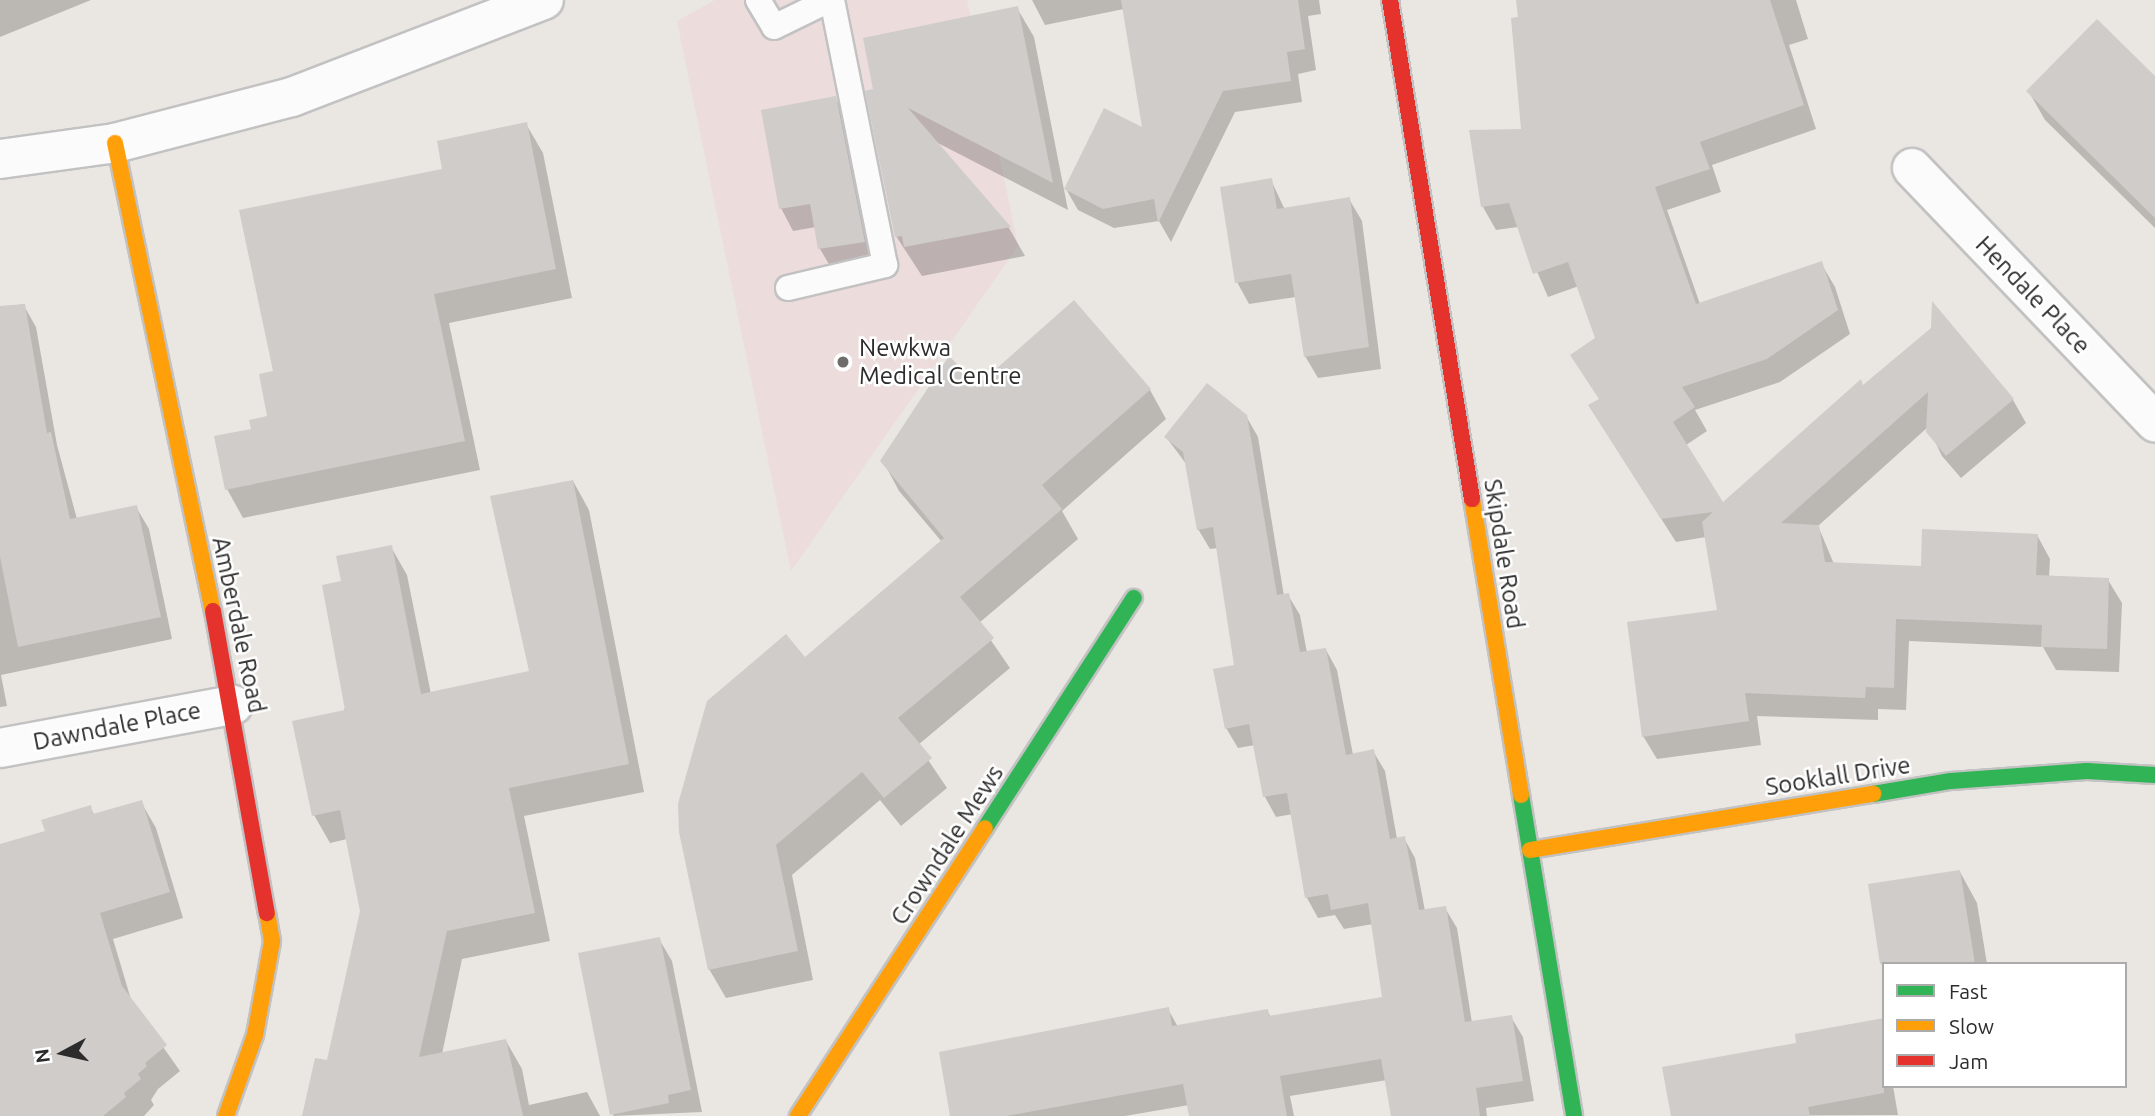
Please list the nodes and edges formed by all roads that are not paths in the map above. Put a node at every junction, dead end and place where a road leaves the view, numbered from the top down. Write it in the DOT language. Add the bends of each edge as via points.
graph roads {
  1 [pos="544,0"];
  2 [pos="758,0"];
  3 [pos="1390,0"];
  4 [pos="827,1"];
  5 [pos="115,143"];
  6 [pos="0,159"];
  7 [pos="1912,168"];
  8 [pos="788,288"];
  9 [pos="2155,422"];
  10 [pos="1133,598"];
  11 [pos="233,705"];
  12 [pos="0,748"];
  13 [pos="2155,775"];
  14 [pos="1530,850"];
  15 [pos="226,1116"];
  16 [pos="799,1116"];
  17 [pos="1574,1116"];
  1 -- 5 [label="street" via="292,97"];
  2 -- 4 [label="lane" via="774,27"];
  3 -- 14 [label="street, Skipdale Road"];
  4 -- 8 [label="lane" via="832,0 884,265"];
  5 -- 6 [label="street"];
  5 -- 11 [label="street, Amberdale Road"];
  7 -- 9 [label="street, Hendale Place"];
  10 -- 16 [label="street, Crowndale Mews"];
  11 -- 12 [label="street, Dawndale Place"];
  11 -- 15 [label="street, Amberdale Road" via="272,941 255,1035"];
  13 -- 14 [label="street, Sooklall Drive" via="2087,771 1951,781"];
  14 -- 17 [label="street, Skipdale Road"];
}
